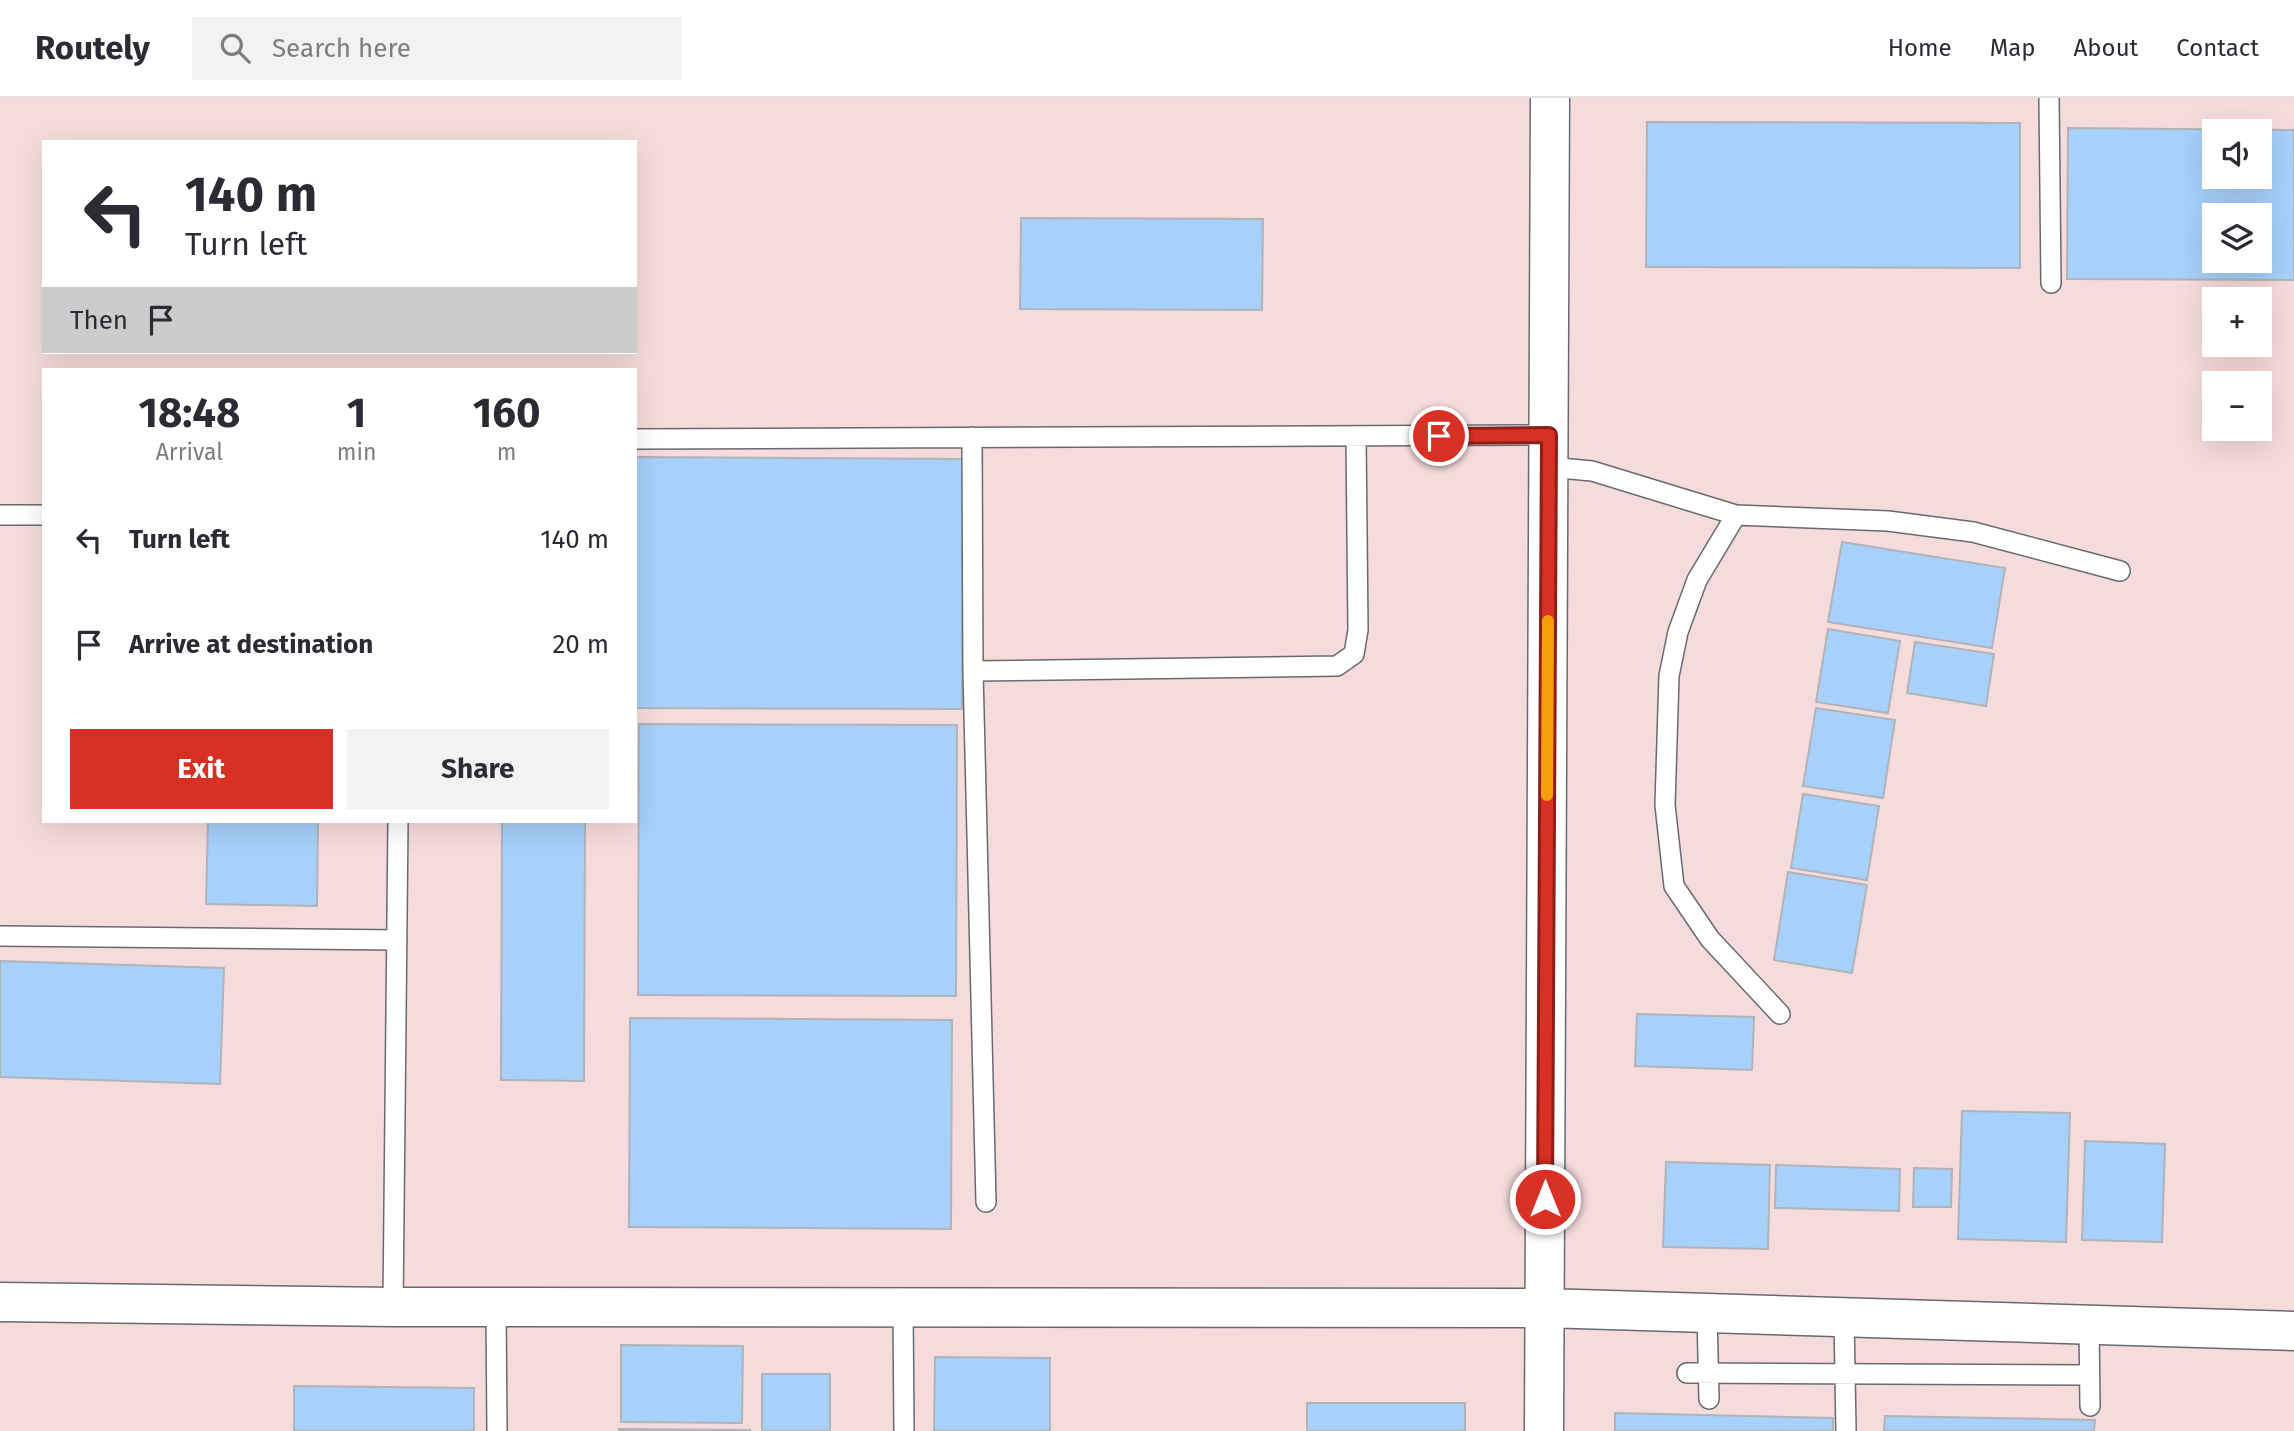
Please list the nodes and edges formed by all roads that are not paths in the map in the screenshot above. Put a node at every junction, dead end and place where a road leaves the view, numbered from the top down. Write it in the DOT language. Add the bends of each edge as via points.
graph roads {
  1 [pos="1550,98"];
  2 [pos="2049,98"];
  3 [pos="2051,283"];
  4 [pos="1356,436"];
  5 [pos="972,437"];
  6 [pos="637,439"];
  7 [pos="1549,451"];
  8 [pos="1736,514"];
  9 [pos="0,515"];
  10 [pos="42,515"];
  11 [pos="2120,571"];
  12 [pos="973,671"];
  13 [pos="398,823"];
  14 [pos="0,936"];
  15 [pos="397,940"];
  16 [pos="1780,1014"];
  17 [pos="986,1202"];
  18 [pos="0,1302"];
  19 [pos="393,1307"];
  20 [pos="496,1307"];
  21 [pos="903,1307"];
  22 [pos="1545,1308"];
  23 [pos="1707,1313"];
  24 [pos="1844,1317"];
  25 [pos="2089,1325"];
  26 [pos="2294,1331"];
  27 [pos="1687,1373"];
  28 [pos="1709,1373"];
  29 [pos="1844,1375"];
  30 [pos="2089,1375"];
  31 [pos="1709,1399"];
  32 [pos="2090,1406"];
  33 [pos="497,1431"];
  34 [pos="904,1431"];
  35 [pos="1544,1431"];
  36 [pos="1846,1431"];
  1 -- 7 [label="street"];
  2 -- 3 [label="lane"];
  4 -- 5 [label="lane"];
  4 -- 7 [label="lane"];
  4 -- 12 [label="lane" via="1357,630 1354,654 1337,666"];
  5 -- 6 [label="lane"];
  5 -- 12 [label="lane"];
  7 -- 8 [label="lane" via="1592,471"];
  7 -- 22 [label="street"];
  8 -- 11 [label="lane" via="1888,521 1973,532"];
  8 -- 16 [label="lane" via="1697,580 1678,632 1669,676 1665,805 1674,886 1710,939"];
  9 -- 10 [label="lane"];
  12 -- 17 [label="lane"];
  13 -- 15 [label="lane"];
  14 -- 15 [label="lane"];
  15 -- 19 [label="lane"];
  18 -- 19 [label="street"];
  19 -- 20 [label="street"];
  20 -- 21 [label="street"];
  20 -- 33 [label="lane"];
  21 -- 22 [label="street"];
  21 -- 34 [label="lane"];
  22 -- 23 [label="street"];
  22 -- 35 [label="street"];
  23 -- 24 [label="street"];
  23 -- 28 [label="lane"];
  24 -- 25 [label="street"];
  24 -- 29 [label="lane"];
  25 -- 26 [label="street"];
  25 -- 30 [label="lane"];
  27 -- 28 [label="lane"];
  28 -- 29 [label="lane"];
  28 -- 31 [label="lane"];
  29 -- 30 [label="lane"];
  29 -- 36 [label="lane"];
  30 -- 32 [label="lane"];
}
